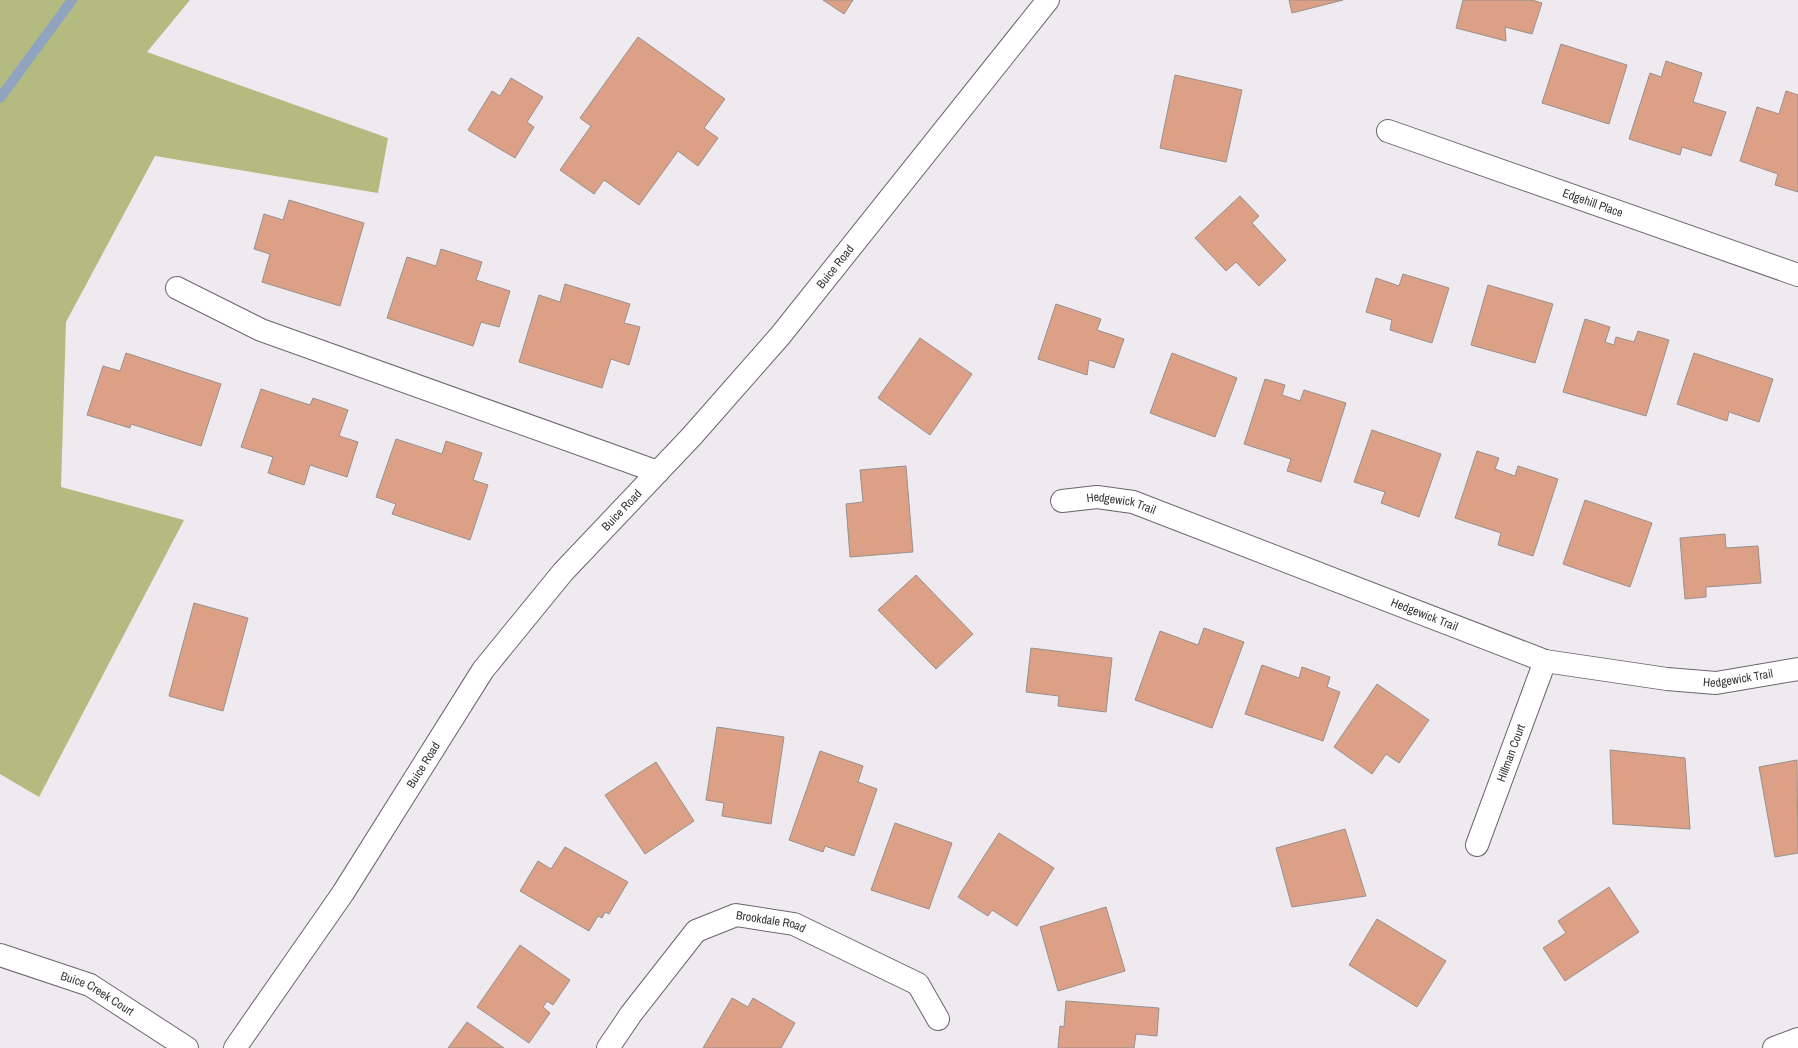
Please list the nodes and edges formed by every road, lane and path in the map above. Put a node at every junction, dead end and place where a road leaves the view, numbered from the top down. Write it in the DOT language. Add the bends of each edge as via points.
graph roads {
  1 [pos="1048,0"];
  2 [pos="1388,131"];
  3 [pos="1798,275"];
  4 [pos="177,288"];
  5 [pos="658,472"];
  6 [pos="1062,501"];
  7 [pos="1545,660"];
  8 [pos="1798,669"];
  9 [pos="1477,845"];
  10 [pos="0,955"];
  11 [pos="938,1019"];
  12 [pos="1798,1039"];
  13 [pos="187,1048"];
  14 [pos="235,1048"];
  15 [pos="608,1048"];
  16 [pos="1774,1048"];
  1 -- 5 [label="street, Buice Road" via="780,336"];
  2 -- 3 [label="street, Edgehill Place"];
  4 -- 5 [label="street" via="261,330"];
  5 -- 14 [label="street, Buice Road" via="563,572 483,670 343,893"];
  6 -- 7 [label="street, Hedgewick Trail" via="1097,497 1133,502"];
  7 -- 8 [label="street, Hedgewick Trail" via="1667,679 1716,683"];
  7 -- 9 [label="street, Hillman Court"];
  10 -- 13 [label="street, Buice Creek Court" via="90,985"];
  11 -- 15 [label="street, Brookdale Road" via="918,984 794,924 736,915 696,931 631,1014"];
  12 -- 16 [label="street"];
}
